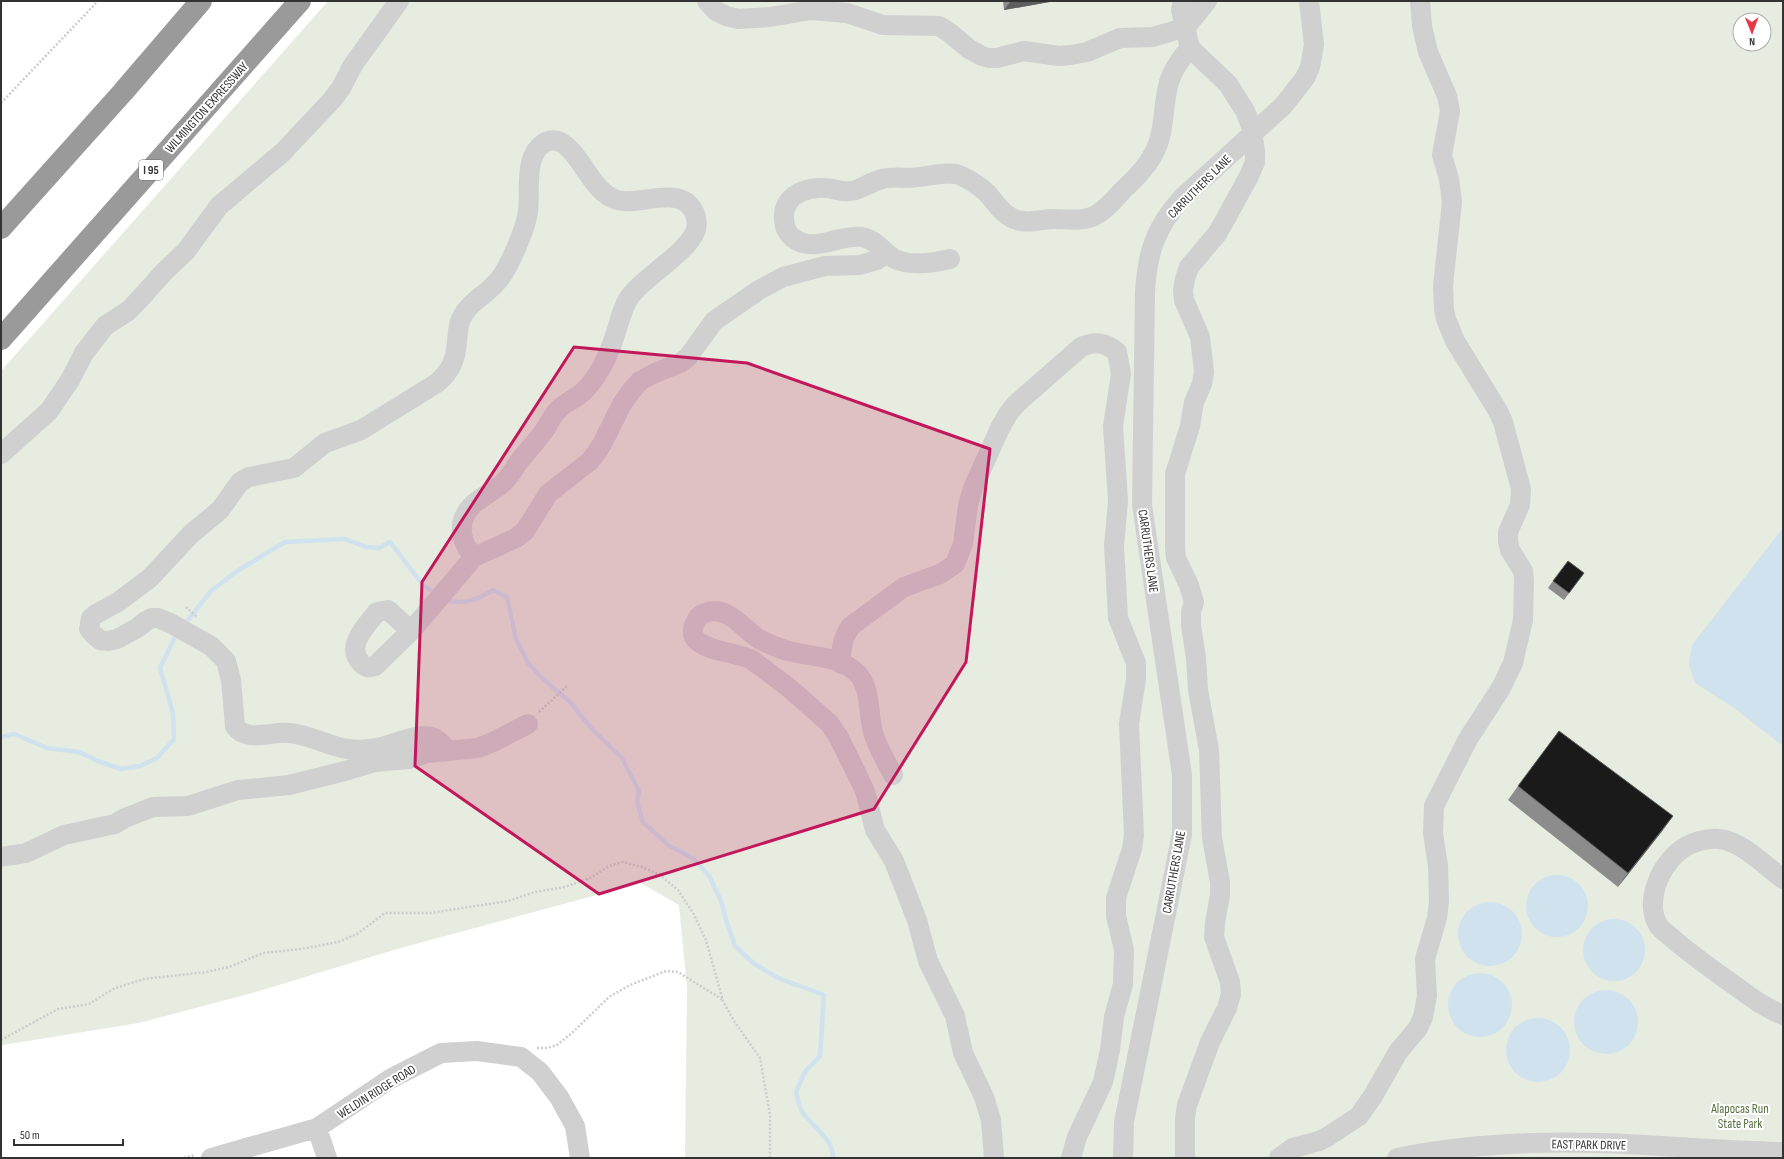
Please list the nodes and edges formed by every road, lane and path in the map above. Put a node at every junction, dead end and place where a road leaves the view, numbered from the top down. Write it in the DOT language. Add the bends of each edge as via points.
graph roads {
  1 [pos="98,1"];
  2 [pos="201,1"];
  3 [pos="300,1"];
  4 [pos="399,1"];
  5 [pos="707,1"];
  6 [pos="1183,1"];
  7 [pos="1208,1"];
  8 [pos="1309,1"];
  9 [pos="1420,1"];
  10 [pos="1186,27"];
  11 [pos="1190,48"];
  12 [pos="1,103"];
  13 [pos="1252,135"];
  14 [pos="1,228"];
  15 [pos="886,253"];
  16 [pos="950,259"];
  17 [pos="1,339"];
  18 [pos="1,454"];
  19 [pos="474,557"];
  20 [pos="186,607"];
  21 [pos="197,628"];
  22 [pos="411,631"];
  23 [pos="841,664"];
  24 [pos="568,685"];
  25 [pos="550,700"];
  26 [pos="528,724"];
  27 [pos="448,750"];
  28 [pos="893,775"];
  29 [pos="1,857"];
  30 [pos="1783,879"];
  31 [pos="723,1001"];
  32 [pos="1783,1015"];
  33 [pos="1,1040"];
  34 [pos="531,1048"];
  35 [pos="317,1128"];
  36 [pos="1783,1152"];
  37 [pos="211,1158"];
  38 [pos="327,1158"];
  39 [pos="580,1158"];
  40 [pos="770,1158"];
  41 [pos="994,1158"];
  42 [pos="1071,1158"];
  43 [pos="1123,1158"];
  44 [pos="1185,1158"];
  45 [pos="1279,1158"];
  46 [pos="1397,1158"];
  1 -- 12 [label="path"];
  2 -- 14 [label="highway"];
  3 -- 17 [label="highway, WILMINGTON EXPRESSWAY / I 95"];
  4 -- 18 [label="street" via="353,65 332,100 284,152 219,206 186,251 138,302 105,326 84,353 49,411"];
  5 -- 10 [label="street" via="716,11 738,19 811,10 847,14 883,25 939,26 969,49 989,58 1024,51 1059,56 1079,54 1095,50 1120,38 1153,37"];
  6 -- 10 [label="street" via="1181,7"];
  7 -- 10 [label="street"];
  8 -- 13 [label="street, CARRUTHERS LANE" via="1314,45 1305,78 1283,106"];
  9 -- 45 [label="street" via="1426,45 1447,96 1450,111 1442,155 1452,202 1443,286 1444,309 1455,341 1503,422 1519,481 1520,505 1508,532 1508,541 1510,550 1523,571 1523,620 1513,663 1468,739 1434,806 1432,833 1438,866 1439,901 1425,960 1427,996 1423,1017 1359,1116 1327,1137 1293,1148"];
  10 -- 11 [label="street"];
  11 -- 13 [label="street" via="1228,84 1245,111"];
  11 -- 15 [label="street" via="1177,65 1169,83 1162,131 1157,146 1131,182 1096,215 1077,220 1016,220 999,208 978,186 956,174 886,178 848,192 814,188 795,195 787,202 784,223 790,236 798,241 811,244 864,237 873,241"];
  13 -- 43 [label="street, CARRUTHERS LANE" via="1172,210 1160,227 1147,267 1142,505 1182,775 1182,834 1124,1122"];
  13 -- 44 [label="street" via="1255,162 1249,176 1216,234 1189,267 1183,290 1186,305 1200,337 1204,372 1175,474 1174,546 1176,558 1194,602 1191,625 1198,690 1209,750 1212,838 1220,882 1214,937 1230,982 1231,994 1187,1105 1184,1118"];
  15 -- 16 [label="street" via="893,258 916,263 930,264"];
  15 -- 19 [label="street" via="877,260 860,265 825,266 783,277 714,321 688,357 640,381 630,391 597,452 590,461 548,494 525,531 516,538"];
  19 -- 21 [label="street" via="464,542 463,522 467,512 485,494 505,481 557,410 584,392 609,351 630,297 683,247 695,232 697,224 690,206 683,201 665,197 630,202 610,196 595,184 569,148 555,141 544,143 535,155 528,181 528,212 513,253 495,284 467,308 462,317 456,358 446,376 361,430 325,442 294,468 249,477 240,482 220,510 191,534 150,578 91,618 89,629 100,640 108,641 128,633 152,618"];
  19 -- 22 [label="street"];
  20 -- 21 [label="path"];
  21 -- 27 [label="street" via="226,661 232,686 235,726 247,735 296,733 342,748 369,749 382,748 418,737 433,737"];
  23 -- 28 [label="street" via="856,673 867,690 873,733"];
  23 -- 41 [label="street" via="823,656 784,650 760,640 722,612 701,614 694,624 694,637 699,642 752,660 816,710 838,736 865,791 875,830 894,862 917,920 928,961 955,1016 963,1053 990,1114"];
  23 -- 42 [label="street" via="841,645 851,626 904,587 940,574 955,564 963,544 973,488 1000,428 1016,404 1081,347 1103,343 1117,352 1121,374 1114,426 1118,501 1114,546 1118,618 1136,663 1129,724 1134,835 1116,898 1116,916 1124,950 1123,984 1114,1017 1103,1082 1077,1137"];
  24 -- 25 [label="path"];
  26 -- 27 [label="street" via="478,748"];
  27 -- 29 [label="street" via="375,762 289,785 238,790 188,806 153,807 115,824 64,835 26,853"];
  30 -- 32 [label="street" via="1739,846 1726,840 1711,838 1678,852 1664,869 1655,888 1653,906 1658,925 1695,958 1753,999"];
  31 -- 33 [label="path" via="706,940 678,890 660,875 624,862 609,866 592,877 565,887 535,892 508,901 430,913 385,914 357,934 338,942 263,953 229,967 206,972 144,979 113,989 89,1004 58,1009"];
  31 -- 34 [label="path" via="678,972 666,971 608,997 557,1045"];
  31 -- 40 [label="path" via="760,1058 770,1115"];
  35 -- 37 [label="street, WELDIN RIDGE ROAD"];
  35 -- 38 [label="street"];
  35 -- 39 [label="street, WELDIN RIDGE ROAD" via="390,1079 441,1053 477,1052 521,1057 540,1072 559,1097 575,1126"];
  36 -- 46 [label="street, EAST PARK DRIVE" via="1600,1143 1514,1143 1458,1147"];
}
